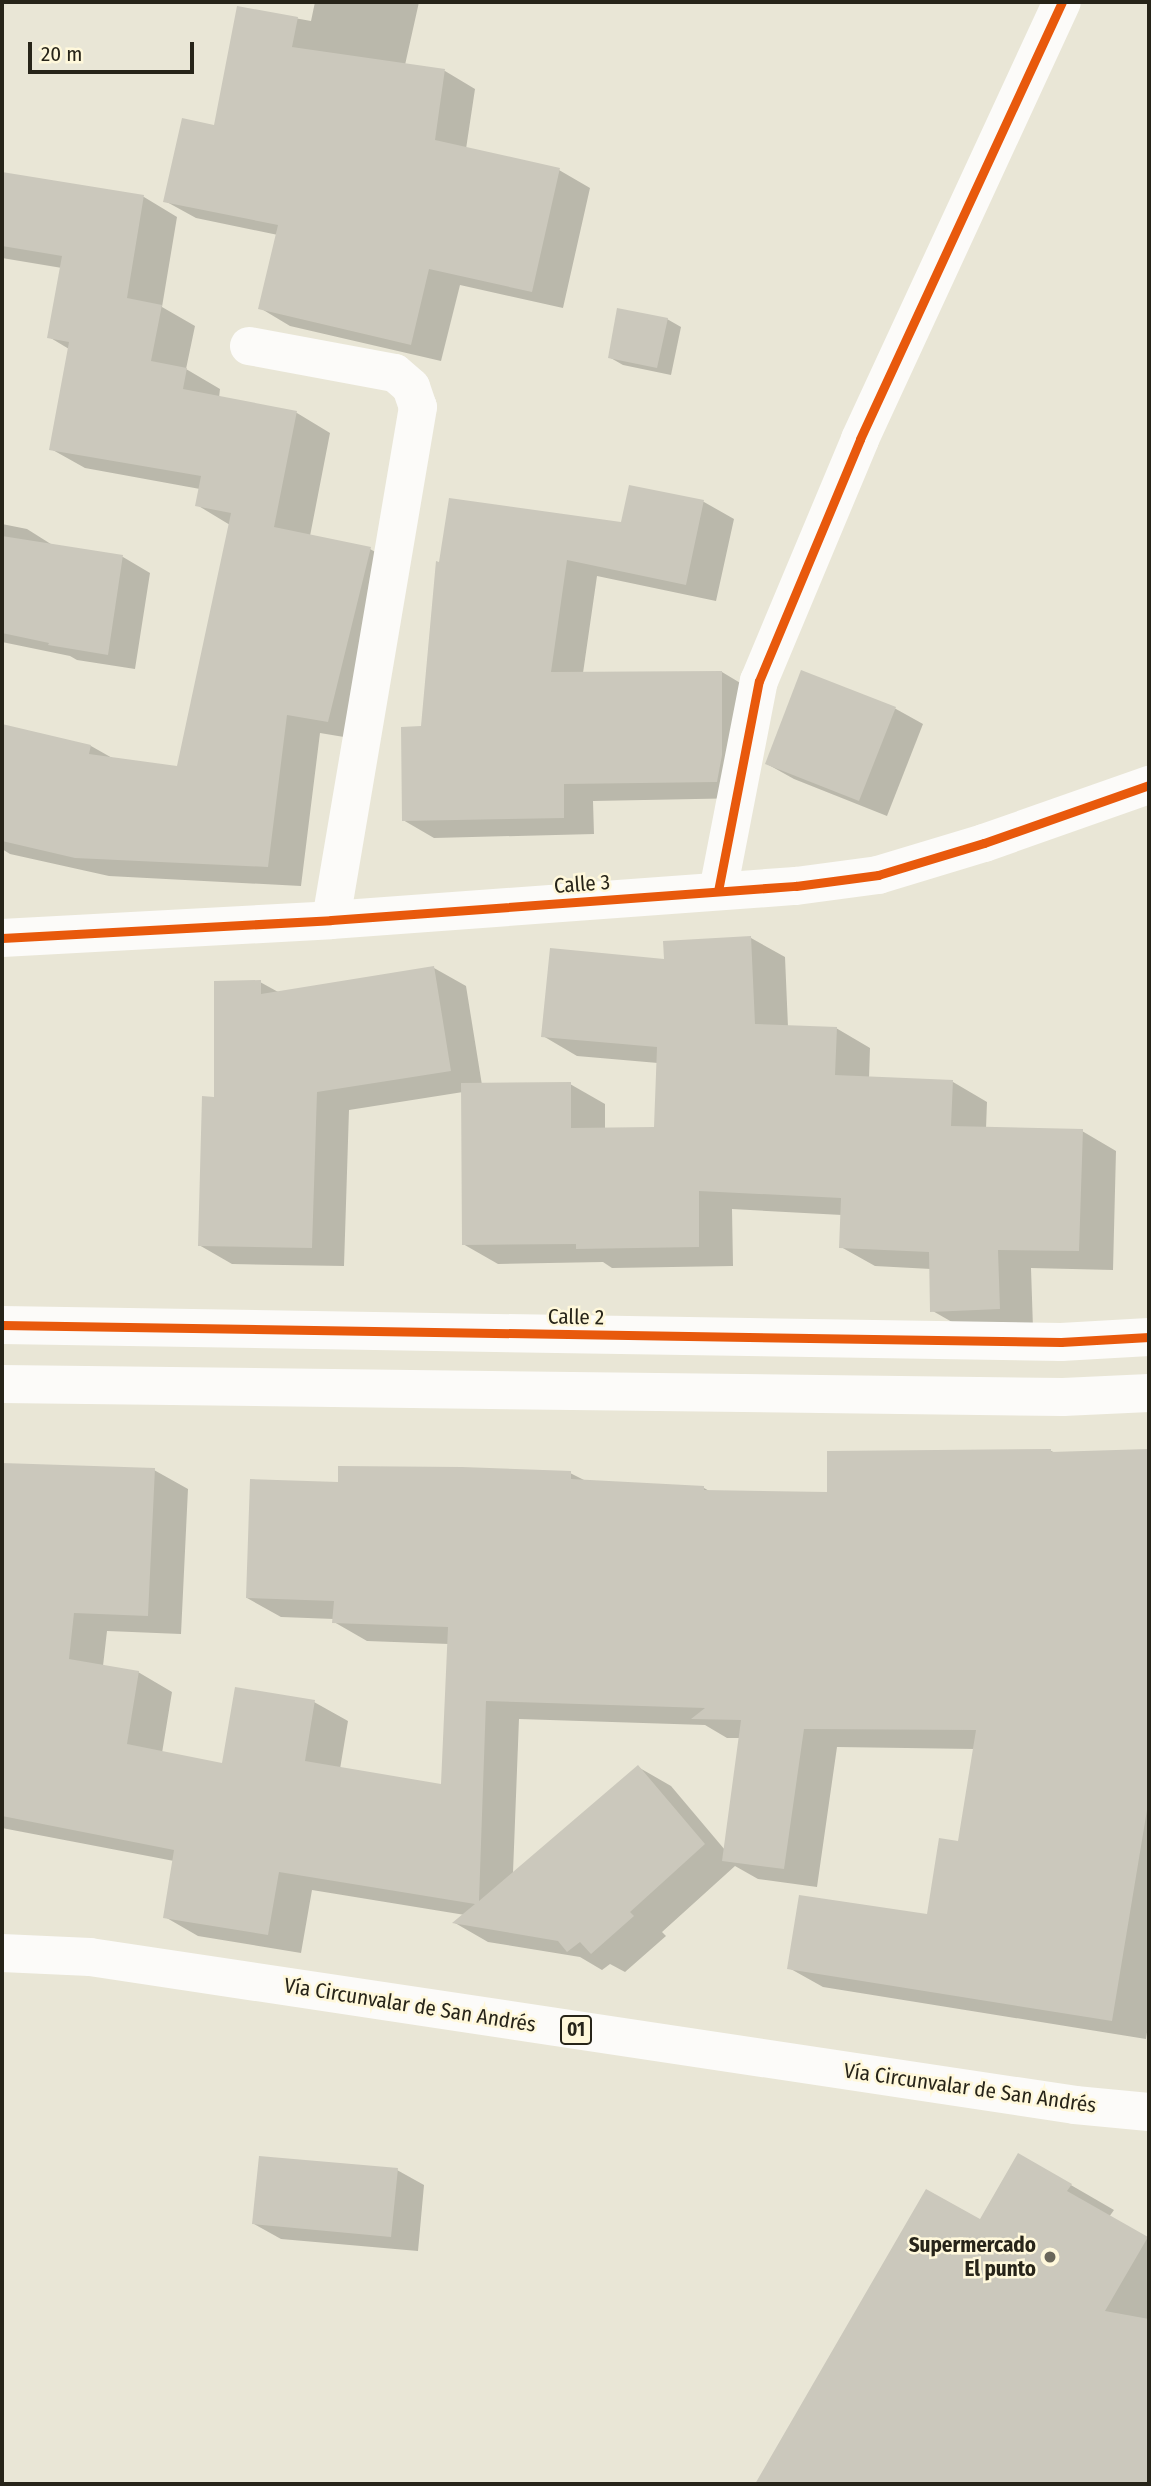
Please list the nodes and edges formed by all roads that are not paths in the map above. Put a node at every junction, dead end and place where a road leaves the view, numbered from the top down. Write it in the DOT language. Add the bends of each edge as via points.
graph roads {
  1 [pos="1062,2"];
  2 [pos="249,346"];
  3 [pos="1149,785"];
  4 [pos="718,891"];
  5 [pos="331,920"];
  6 [pos="2,938"];
  7 [pos="2,1325"];
  8 [pos="1149,1336"];
  9 [pos="1061,1342"];
  10 [pos="2,1384"];
  11 [pos="1149,1393"];
  12 [pos="1063,1397"];
  13 [pos="6,1951"];
  14 [pos="1149,2112"];
  1 -- 4 [label="main road" via="860,439 759,681"];
  2 -- 5 [label="main road" via="395,373 411,387 418,407"];
  3 -- 4 [label="main road, Calle 3" via="878,875"];
  4 -- 5 [label="main road, Calle 3"];
  5 -- 6 [label="main road, Calle 3"];
  7 -- 9 [label="main road, Calle 2"];
  8 -- 9 [label="main road, Calle 2"];
  9 -- 12 [label="main road"];
  10 -- 12 [label="main road"];
  11 -- 12 [label="main road"];
  13 -- 14 [label="main road, Vía Circunvalar de San Andrés / 01" via="104,1959 1074,2105"];
}
